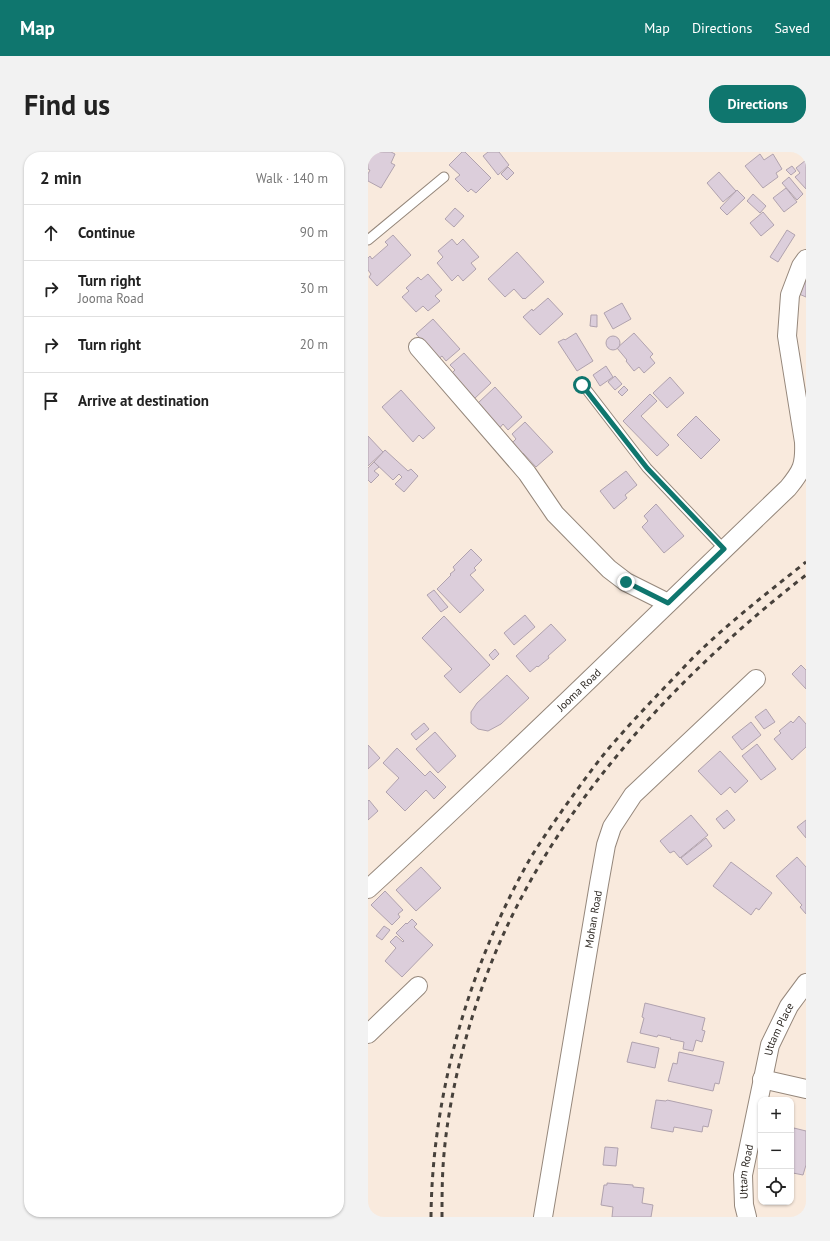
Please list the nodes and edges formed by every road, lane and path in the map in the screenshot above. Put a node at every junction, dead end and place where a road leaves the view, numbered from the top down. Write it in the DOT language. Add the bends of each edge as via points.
graph roads {
  1 [pos="444,176"];
  2 [pos="368,240"];
  3 [pos="806,259"];
  4 [pos="418,347"];
  5 [pos="582,385"];
  6 [pos="724,549"];
  7 [pos="668,603"];
  8 [pos="756,679"];
  9 [pos="368,889"];
  10 [pos="806,983"];
  11 [pos="418,986"];
  12 [pos="368,1034"];
  13 [pos="762,1079"];
  14 [pos="806,1089"];
  15 [pos="543,1217"];
  16 [pos="747,1217"];
  1 -- 2 [label="lane"];
  3 -- 6 [label="street, Jooma Road" via="790,295 787,336 801,420 803,464 788,488"];
  4 -- 7 [label="street" via="527,473 544,500 561,520 609,569 626,582"];
  5 -- 6 [label="lane" via="647,468"];
  6 -- 7 [label="street, Jooma Road"];
  7 -- 9 [label="street, Jooma Road"];
  8 -- 15 [label="street, Mohan Road" via="634,795 612,827 598,884"];
  10 -- 13 [label="street, Uttam Place" via="789,1006 770,1046"];
  11 -- 12 [label="street"];
  13 -- 14 [label="street"];
  13 -- 16 [label="street, Uttam Road" via="743,1175"];
}
